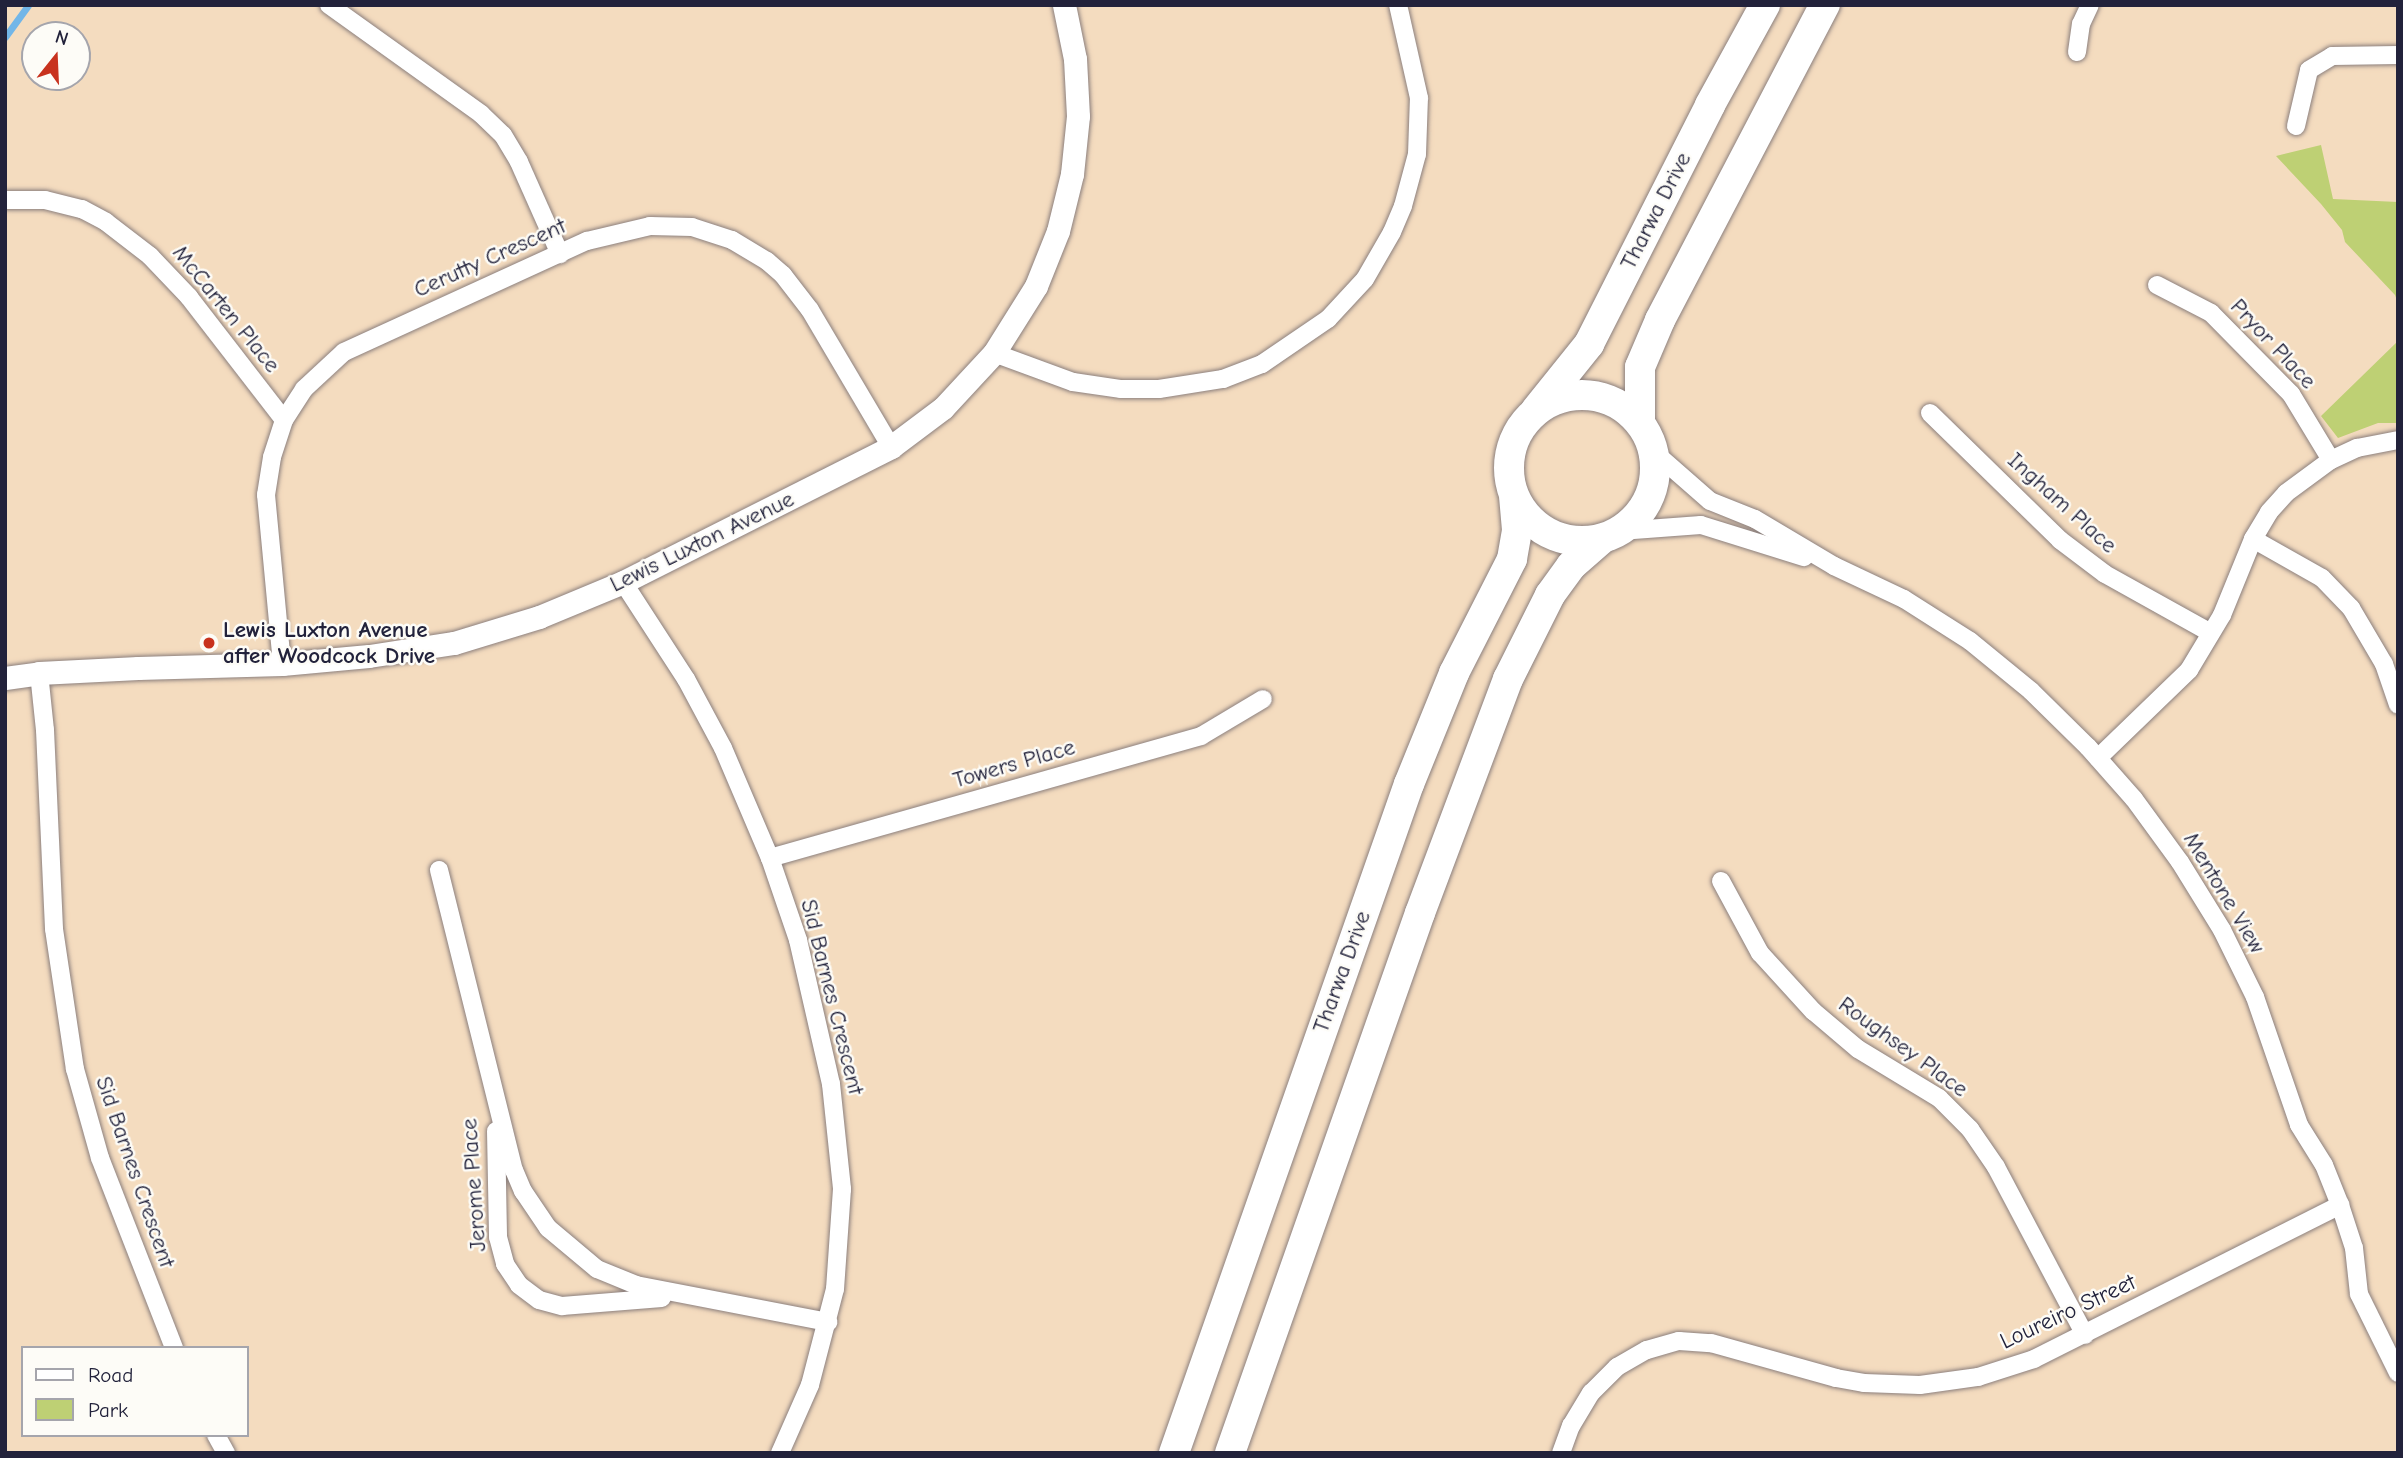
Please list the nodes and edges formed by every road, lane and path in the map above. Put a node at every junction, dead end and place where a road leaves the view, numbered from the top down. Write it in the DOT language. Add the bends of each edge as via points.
graph roads {
  1 [pos="329,5"];
  2 [pos="1064,5"];
  3 [pos="1398,5"];
  4 [pos="1765,5"];
  5 [pos="1825,5"];
  6 [pos="2090,5"];
  7 [pos="2077,52"];
  8 [pos="2398,55"];
  9 [pos="2296,126"];
  10 [pos="8,200"];
  11 [pos="560,254"];
  12 [pos="2157,285"];
  13 [pos="995,354"];
  14 [pos="1536,410"];
  15 [pos="1930,413"];
  16 [pos="284,420"];
  17 [pos="1640,421"];
  18 [pos="2398,440"];
  19 [pos="891,447"];
  20 [pos="1654,452"];
  21 [pos="2331,460"];
  22 [pos="1514,498"];
  23 [pos="1611,535"];
  24 [pos="2253,538"];
  25 [pos="1835,566"];
  26 [pos="623,582"];
  27 [pos="2211,633"];
  28 [pos="282,664"];
  29 [pos="39,673"];
  30 [pos="5,678"];
  31 [pos="1263,699"];
  32 [pos="2398,705"];
  33 [pos="2098,758"];
  34 [pos="770,858"];
  35 [pos="439,870"];
  36 [pos="1721,881"];
  37 [pos="488,1072"];
  38 [pos="2340,1205"];
  39 [pos="728,1303"];
  40 [pos="828,1322"];
  41 [pos="2085,1335"];
  42 [pos="173,1346"];
  43 [pos="2398,1373"];
  44 [pos="217,1437"];
  45 [pos="226,1453"];
  46 [pos="780,1453"];
  47 [pos="1174,1453"];
  48 [pos="1230,1453"];
  49 [pos="1561,1453"];
  1 -- 11 [label="street" via="481,114 503,135"];
  2 -- 13 [label="street, Lewis Luxton Avenue" via="1075,59 1078,116 1072,174 1058,231 1036,286"];
  3 -- 13 [label="street" via="1419,98 1417,154 1392,232 1365,279 1328,319 1262,364 1223,379 1159,390 1073,382"];
  4 -- 14 [label="main road, Tharwa Drive" via="1589,344"];
  5 -- 17 [label="main road" via="1660,320 1640,367"];
  6 -- 7 [label="street" via="2081,24"];
  8 -- 9 [label="street" via="2332,56 2309,70"];
  10 -- 16 [label="street, McCarten Place" via="45,200 82,209 150,256 189,297"];
  11 -- 16 [label="street, Cerutty Crescent" via="344,352 304,389"];
  11 -- 19 [label="street, Cerutty Crescent" via="587,241 650,226 692,228 732,240 783,275 810,310"];
  12 -- 21 [label="street, Pryor Place" via="2211,313 2291,394"];
  13 -- 19 [label="street, Lewis Luxton Avenue" via="943,408"];
  14 -- 17 [label="main road" via="1567,396 1601,397"];
  14 -- 22 [label="main road" via="1520,428 1510,450 1508,474"];
  15 -- 27 [label="street, Ingham Place" via="2060,540 2105,574"];
  16 -- 28 [label="street, Cerutty Crescent" via="266,495"];
  17 -- 20 [label="main road"];
  18 -- 21 [label="street"];
  19 -- 26 [label="street, Lewis Luxton Avenue"];
  20 -- 23 [label="main road" via="1656,475 1650,497 1638,517"];
  20 -- 25 [label="street, Mentone View" via="1710,501 1755,519"];
  21 -- 24 [label="street" via="2286,494"];
  22 -- 23 [label="main road" via="1529,520 1550,535 1576,541"];
  22 -- 47 [label="main road, Tharwa Drive" via="1517,530 1512,559 1454,673 1409,784"];
  23 -- 25 [label="street, Mentone View" via="1701,525"];
  23 -- 48 [label="main road" via="1572,566 1550,595 1508,679 1411,938"];
  24 -- 27 [label="street" via="2233,592"];
  24 -- 32 [label="street" via="2322,578 2351,608 2384,664"];
  25 -- 33 [label="street, Mentone View" via="1904,599 1970,641 2031,691"];
  26 -- 28 [label="street, Lewis Luxton Avenue" via="539,617 454,643"];
  26 -- 34 [label="street, Sid Barnes Crescent" via="723,748"];
  27 -- 33 [label="street" via="2189,670"];
  28 -- 29 [label="street, Lewis Luxton Avenue"];
  29 -- 30 [label="street, Lewis Luxton Avenue"];
  29 -- 42 [label="street, Sid Barnes Crescent" via="54,929 75,1069 100,1158"];
  31 -- 34 [label="street, Towers Place" via="1201,736"];
  33 -- 38 [label="street, Mentone View" via="2180,862 2222,930 2255,997 2299,1125 2324,1165"];
  34 -- 40 [label="street, Sid Barnes Crescent" via="801,953 831,1084 841,1156 842,1222"];
  35 -- 37 [label="street, Jerome Place"];
  36 -- 41 [label="street, Roughsey Place" via="1760,953 1813,1011 1858,1049 1939,1098 1970,1129 1996,1167"];
  37 -- 39 [label="street, Jerome Place" via="514,1170 548,1228 580,1258 610,1275 636,1285"];
  37 -- 39 [label="street, Jerome Place" via="496,1124 498,1237 505,1264 519,1285 539,1300 562,1306 653,1298"];
  38 -- 41 [label="street, Loureiro Street"];
  38 -- 43 [label="street, Mentone View" via="2354,1248 2359,1294"];
  39 -- 40 [label="street, Jerome Place"];
  40 -- 46 [label="street, Sid Barnes Crescent" via="810,1385"];
  41 -- 49 [label="street, Loureiro Street" via="2006,1369 1920,1385 1836,1378 1711,1343 1679,1341 1647,1350 1617,1367 1591,1393"];
  44 -- 45 [label="street"];
}
